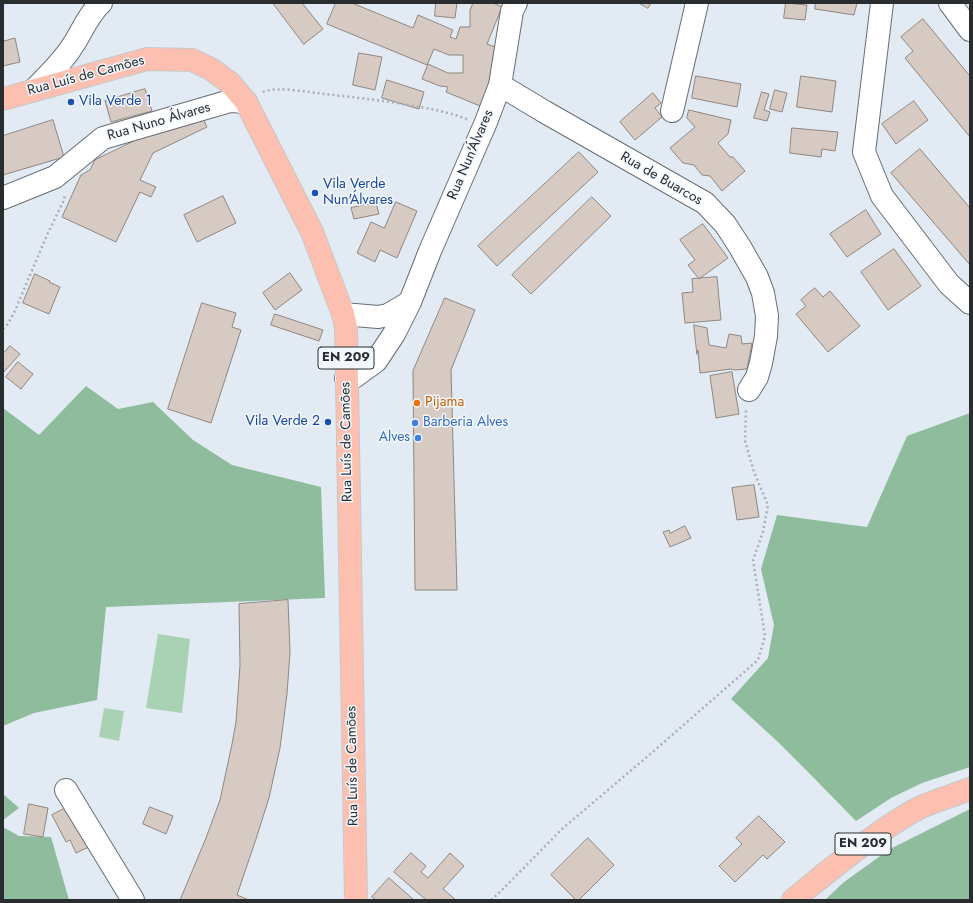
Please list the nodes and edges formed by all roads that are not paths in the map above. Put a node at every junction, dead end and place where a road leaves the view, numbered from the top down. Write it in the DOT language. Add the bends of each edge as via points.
graph roads {
  1 [pos="101,3"];
  2 [pos="516,3"];
  3 [pos="697,3"];
  4 [pos="950,3"];
  5 [pos="883,6"];
  6 [pos="970,30"];
  7 [pos="500,85"];
  8 [pos="34,90"];
  9 [pos="3,99"];
  10 [pos="246,102"];
  11 [pos="672,111"];
  12 [pos="3,198"];
  13 [pos="410,302"];
  14 [pos="970,303"];
  15 [pos="344,314"];
  16 [pos="346,378"];
  17 [pos="749,390"];
  18 [pos="970,789"];
  19 [pos="66,790"];
  20 [pos="133,900"];
  21 [pos="356,900"];
  22 [pos="793,900"];
  1 -- 8 [label="street" via="63,60"];
  2 -- 7 [label="street, Rua Nun'Álvares" via="512,11"];
  3 -- 11 [label="street"];
  4 -- 6 [label="street"];
  5 -- 14 [label="street" via="864,152 882,196 949,284"];
  7 -- 13 [label="street, Rua Nun'Álvares"];
  7 -- 17 [label="street, Rua de Buarcos" via="705,203 725,224 757,277 767,316 761,363"];
  8 -- 9 [label="main road, Rua Luís de Camões / EN 209"];
  8 -- 10 [label="main road, Rua Luís de Camões / EN 209" via="147,59 192,60 211,69 230,84"];
  10 -- 12 [label="street, Rua Nuno Álvares" via="230,101 103,138 56,178"];
  10 -- 15 [label="main road, Rua Luís de Camões / EN 209" via="312,232"];
  13 -- 15 [label="street" via="388,315 378,317"];
  13 -- 16 [label="street, Rua Nun'Álvares" via="376,362 354,377"];
  15 -- 16 [label="main road, Rua Luís de Camões / EN 209"];
  16 -- 21 [label="main road, Rua Luís de Camões / EN 209"];
  18 -- 22 [label="main road, EN 209" via="920,807 897,820"];
  19 -- 20 [label="street"];
}
